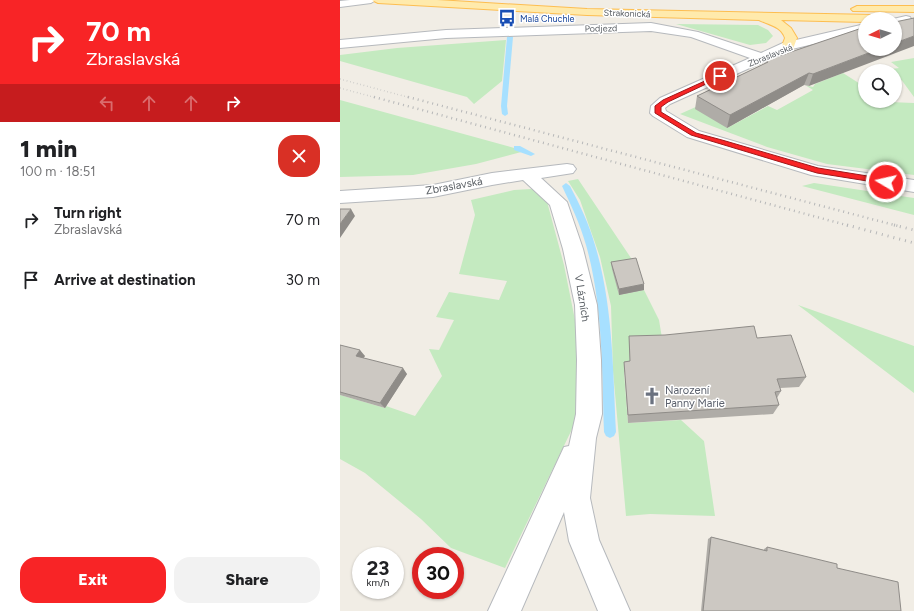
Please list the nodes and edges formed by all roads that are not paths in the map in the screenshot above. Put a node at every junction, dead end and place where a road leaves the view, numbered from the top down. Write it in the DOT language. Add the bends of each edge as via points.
graph roads {
  1 [pos="371,0"];
  2 [pos="378,0"];
  3 [pos="560,0"];
  4 [pos="914,3"];
  5 [pos="340,4"];
  6 [pos="844,9"];
  7 [pos="914,9"];
  8 [pos="759,17"];
  9 [pos="858,19"];
  10 [pos="858,30"];
  11 [pos="340,44"];
  12 [pos="788,46"];
  13 [pos="762,58"];
  14 [pos="567,169"];
  15 [pos="526,174"];
  16 [pos="914,186"];
  17 [pos="340,197"];
  18 [pos="583,438"];
  19 [pos="504,611"];
  20 [pos="614,611"];
  1 -- 5 [label="lane"];
  2 -- 8 [label="main road, Strakonická" via="516,9"];
  3 -- 6 [label="main road, Strakonická"];
  4 -- 6 [label="main road"];
  6 -- 7 [label="main road, Strakonická"];
  8 -- 9 [label="main road, Strakonická"];
  8 -- 12 [label="main road" via="775,22 786,30 791,38"];
  10 -- 12 [label="street, Zbraslavská"];
  11 -- 13 [label="street, Podjezd" via="446,34 651,27 699,35"];
  12 -- 13 [label="street, Zbraslavská"];
  13 -- 16 [label="street, Zbraslavská" via="658,106 658,113 693,134 817,171"];
  14 -- 15 [label="street, Zbraslavská"];
  15 -- 17 [label="street, Zbraslavská" via="433,191"];
  15 -- 18 [label="street, V Lázních" via="558,202 573,249 586,305 590,414"];
  18 -- 19 [label="street, V Lázních"];
  18 -- 20 [label="street, V Lázních" via="576,498 584,541"];
}
